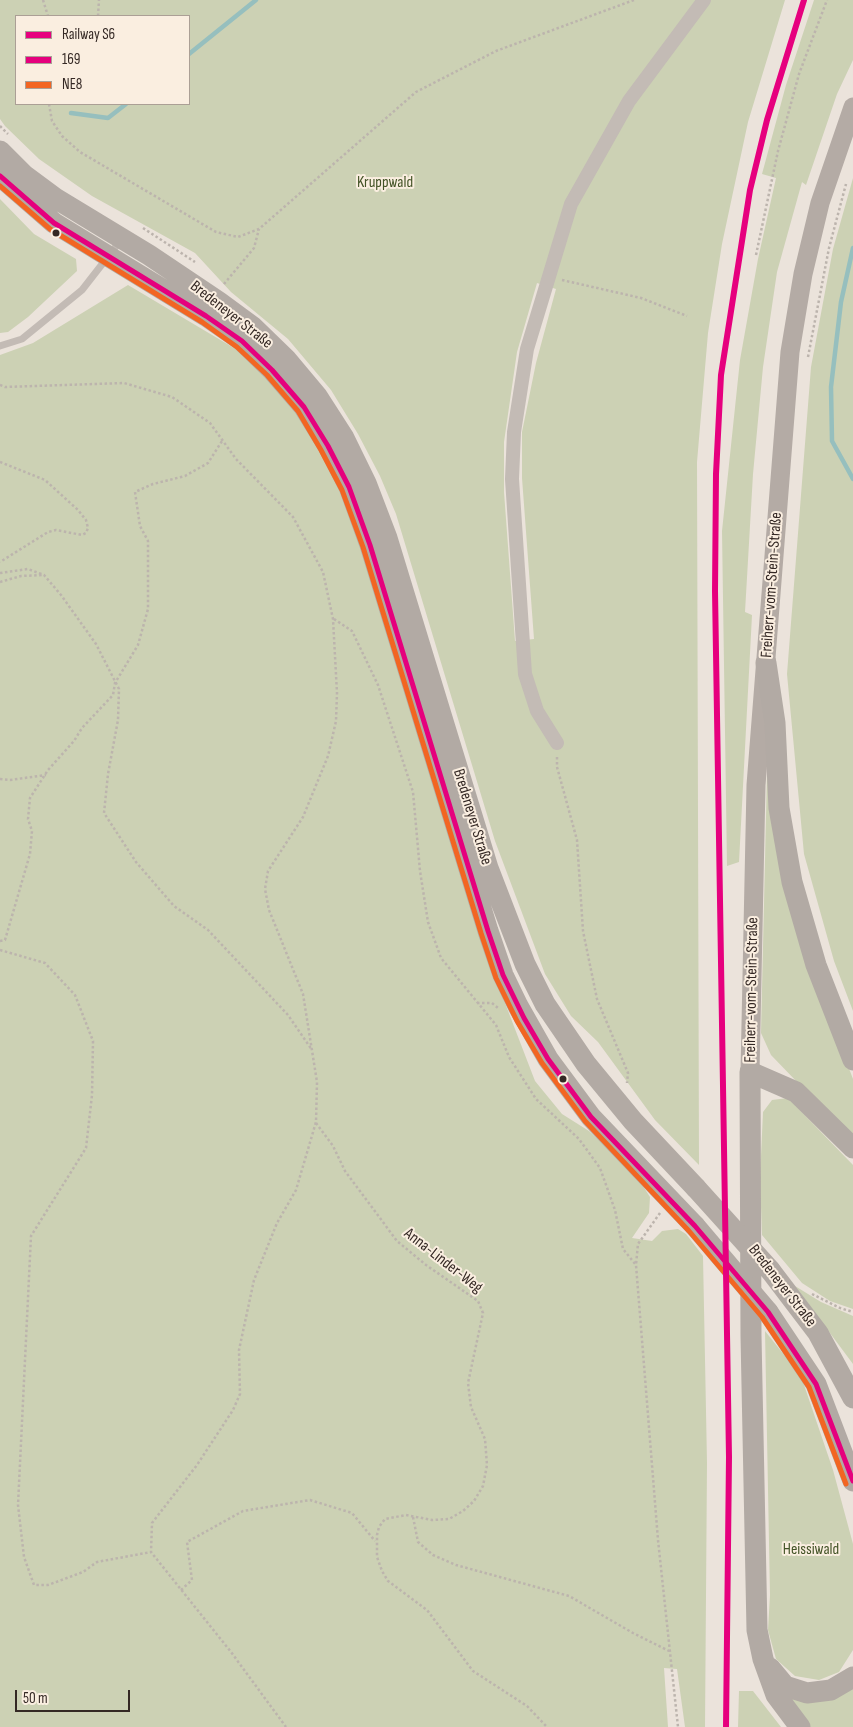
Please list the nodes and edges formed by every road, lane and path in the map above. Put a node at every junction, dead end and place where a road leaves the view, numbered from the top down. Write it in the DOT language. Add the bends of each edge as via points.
graph roads {
  1 [pos="43,0"];
  2 [pos="99,0"];
  3 [pos="634,0"];
  4 [pos="704,0"];
  5 [pos="827,0"];
  6 [pos="48,15"];
  7 [pos="98,15"];
  8 [pos="49,105"];
  9 [pos="853,108"];
  10 [pos="0,126"];
  11 [pos="5,144"];
  12 [pos="848,175"];
  13 [pos="0,176"];
  14 [pos="259,229"];
  15 [pos="122,238"];
  16 [pos="756,255"];
  17 [pos="108,257"];
  18 [pos="548,277"];
  19 [pos="222,287"];
  20 [pos="688,316"];
  21 [pos="0,346"];
  22 [pos="806,365"];
  23 [pos="0,385"];
  24 [pos="5,387"];
  25 [pos="0,390"];
  26 [pos="222,441"];
  27 [pos="0,462"];
  28 [pos="0,562"];
  29 [pos="0,573"];
  30 [pos="44,575"];
  31 [pos="0,582"];
  32 [pos="333,619"];
  33 [pos="766,664"];
  34 [pos="116,683"];
  35 [pos="556,743"];
  36 [pos="47,775"];
  37 [pos="0,779"];
  38 [pos="0,941"];
  39 [pos="0,950"];
  40 [pos="477,1003"];
  41 [pos="504,1013"];
  42 [pos="312,1052"];
  43 [pos="853,1060"];
  44 [pos="750,1072"];
  45 [pos="626,1086"];
  46 [pos="316,1122"];
  47 [pos="853,1148"];
  48 [pos="670,1201"];
  49 [pos="636,1265"];
  50 [pos="811,1293"];
  51 [pos="853,1312"];
  52 [pos="853,1398"];
  53 [pos="853,1481"];
  54 [pos="414,1517"];
  55 [pos="376,1542"];
  56 [pos="151,1552"];
  57 [pos="181,1590"];
  58 [pos="669,1650"];
  59 [pos="763,1659"];
  60 [pos="853,1677"];
  61 [pos="286,1727"];
  62 [pos="547,1727"];
  63 [pos="678,1727"];
  64 [pos="800,1727"];
  1 -- 6 [label="path"];
  2 -- 7 [label="path"];
  3 -- 14 [label="path" via="496,51 416,92"];
  4 -- 18 [label="street" via="620,118 572,204"];
  5 -- 16 [label="path" via="800,74 778,150"];
  8 -- 14 [label="path" via="52,121 62,136 99,164 216,232 238,237"];
  9 -- 33 [label="main road, Freiherr-vom-Stein-Straße" via="820,203 803,274 790,352"];
  10 -- 11 [label="path"];
  11 -- 15 [label="main road, Bredeneyer Straße" via="24,175 55,198"];
  12 -- 22 [label="path" via="829,248"];
  13 -- 17 [label="main road, Bredeneyer Straße" via="54,223"];
  14 -- 19 [label="path" via="254,248"];
  15 -- 17 [label="lane"];
  15 -- 52 [label="main road, Bredeneyer Straße, bridge" via="253,327 305,381 344,438 387,538 488,868 545,1004 586,1064 633,1121 770,1270 818,1333"];
  17 -- 21 [label="lane" via="82,290 22,339"];
  17 -- 48 [label="main road, Bredeneyer Straße" via="242,341 304,407 328,446 349,487 370,545 503,975 524,1018 565,1083 591,1116"];
  18 -- 20 [label="path" via="641,298"];
  18 -- 35 [label="street" via="527,349 514,432 512,479 525,674 537,711"];
  23 -- 24 [label="path"];
  24 -- 25 [label="path"];
  24 -- 26 [label="path" via="124,383 172,397 210,423"];
  26 -- 32 [label="path" via="293,517 323,572"];
  26 -- 34 [label="path" via="208,464 185,476 135,492 140,526 148,541 148,609 138,645"];
  27 -- 28 [label="path" via="45,480 78,510 88,528 82,535 56,530 48,532"];
  29 -- 30 [label="path" via="28,569"];
  30 -- 31 [label="path" via="21,576"];
  30 -- 34 [label="path" via="96,644"];
  32 -- 40 [label="path" via="352,631 378,685 413,792 428,922 441,958"];
  32 -- 42 [label="path" via="337,694 336,721 328,756 303,817 268,871 265,889 269,910 303,994"];
  33 -- 43 [label="main road" via="775,723 779,808 792,882 816,965"];
  33 -- 44 [label="main road, Freiherr-vom-Stein-Straße" via="756,785"];
  34 -- 36 [label="path" via="113,695 82,728"];
  34 -- 42 [label="path" via="119,689 118,720 104,813 136,862 174,906 208,930 288,1015"];
  35 -- 45 [label="path" via="557,767 577,840 583,931 597,1000 628,1073"];
  36 -- 37 [label="path"];
  36 -- 38 [label="path" via="30,798 30,854 5,940"];
  39 -- 56 [label="path" via="44,963 76,995 93,1041 92,1095 86,1148 31,1236 18,1505 24,1557 34,1585 48,1585 83,1572 97,1562"];
  40 -- 41 [label="path" via="492,1003"];
  40 -- 49 [label="path" via="496,1025 509,1057 536,1099 579,1139 600,1168 615,1210 623,1250"];
  42 -- 46 [label="path"];
  44 -- 47 [label="main road" via="796,1092"];
  44 -- 59 [label="main road" via="757,1630"];
  46 -- 54 [label="path, Anna-Linder-Weg" via="345,1171 397,1241 478,1301 483,1313 468,1383 471,1407 485,1439 487,1465 483,1486 474,1501 449,1519"];
  46 -- 56 [label="path" via="296,1190 254,1280 239,1350 240,1394 196,1465 152,1523"];
  48 -- 49 [label="path" via="638,1244"];
  48 -- 53 [label="main road, Bredeneyer Straße, bridge" via="768,1312 816,1384"];
  49 -- 58 [label="path"];
  50 -- 51 [label="path"];
  54 -- 55 [label="path, Anna-Linder-Weg" via="399,1515 385,1519 379,1527"];
  54 -- 58 [label="path" via="418,1542 433,1555 456,1566 569,1596"];
  55 -- 57 [label="path" via="352,1513 310,1500 243,1511 187,1542 192,1580"];
  55 -- 62 [label="path" via="379,1564 388,1581 427,1610 473,1671 527,1706"];
  56 -- 57 [label="path"];
  57 -- 61 [label="path"];
  58 -- 63 [label="path"];
  59 -- 60 [label="main road" via="785,1686 807,1693 831,1690"];
  59 -- 64 [label="main road" via="776,1695"];
}
